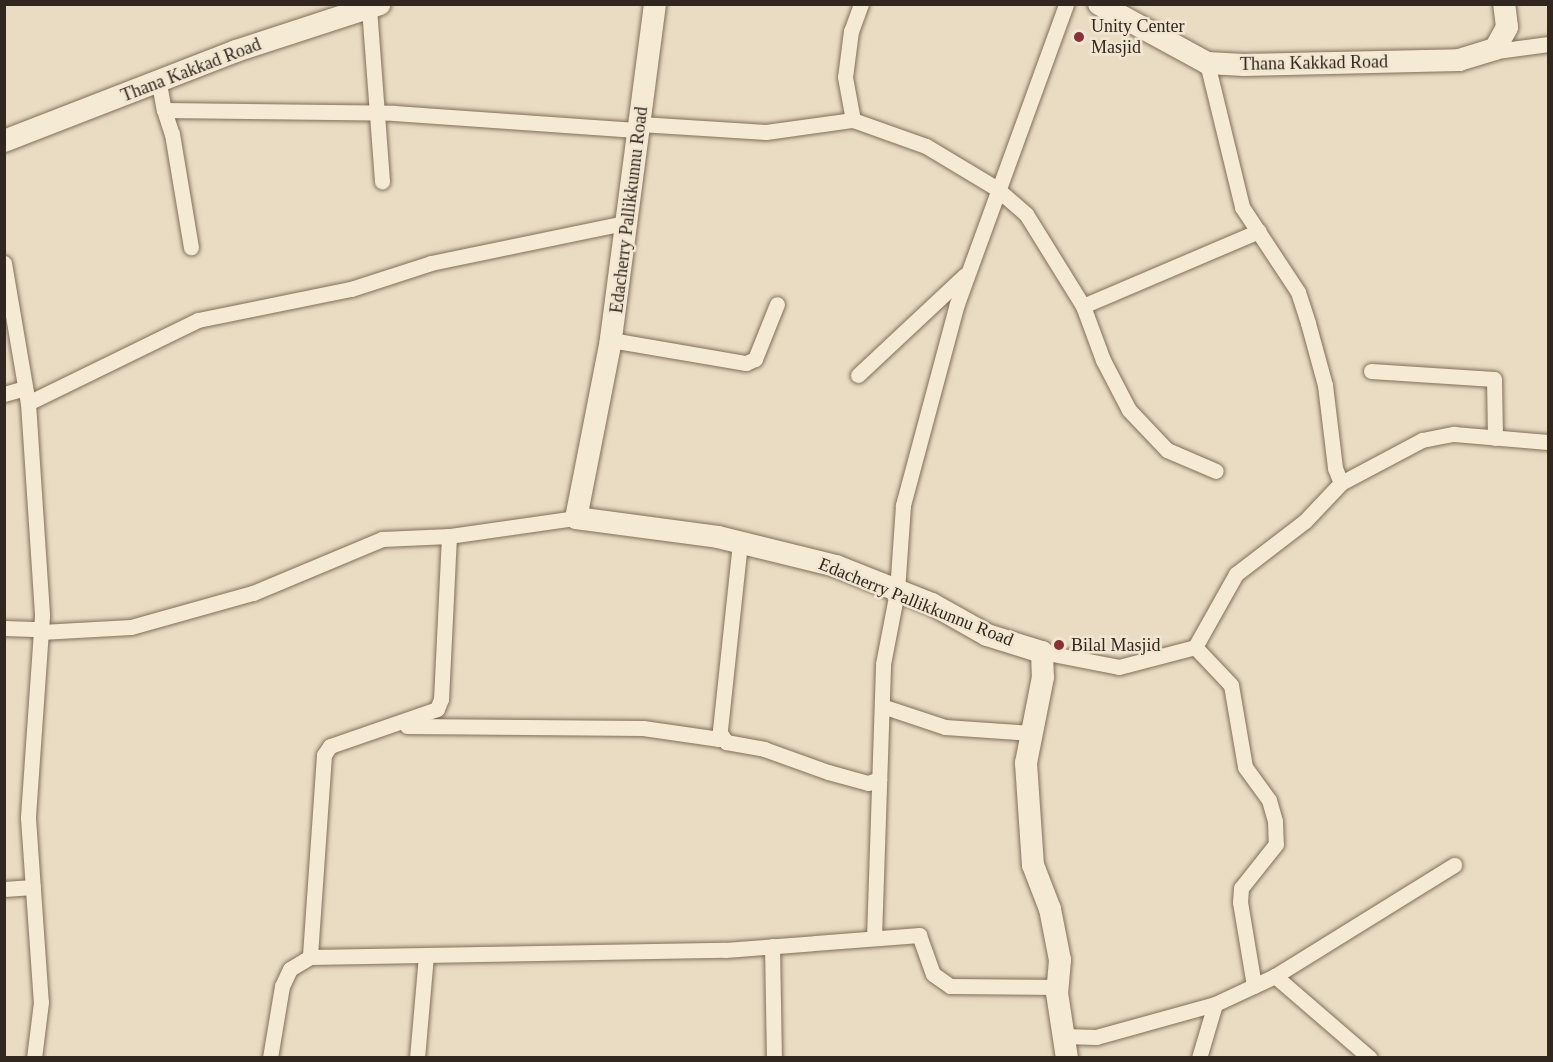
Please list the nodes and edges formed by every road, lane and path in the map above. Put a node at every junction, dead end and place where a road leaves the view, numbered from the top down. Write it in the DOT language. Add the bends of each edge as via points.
graph roads {
  1 [pos="655,4"];
  2 [pos="861,4"];
  3 [pos="1066,4"];
  4 [pos="1504,4"];
  5 [pos="374,6"];
  6 [pos="1109,7"];
  7 [pos="1548,44"];
  8 [pos="1486,52"];
  9 [pos="1207,63"];
  10 [pos="159,83"];
  11 [pos="164,110"];
  12 [pos="378,113"];
  13 [pos="853,120"];
  14 [pos="640,127"];
  15 [pos="4,141"];
  16 [pos="382,182"];
  17 [pos="996,188"];
  18 [pos="629,222"];
  19 [pos="1259,231"];
  20 [pos="191,247"];
  21 [pos="4,263"];
  22 [pos="967,273"];
  23 [pos="777,304"];
  24 [pos="1083,306"];
  25 [pos="611,340"];
  26 [pos="1371,371"];
  27 [pos="858,375"];
  28 [pos="4,394"];
  29 [pos="27,395"];
  30 [pos="1495,438"];
  31 [pos="1548,442"];
  32 [pos="1216,471"];
  33 [pos="1341,483"];
  34 [pos="576,518"];
  35 [pos="448,536"];
  36 [pos="740,541"];
  37 [pos="897,591"];
  38 [pos="4,628"];
  39 [pos="41,630"];
  40 [pos="1195,647"];
  41 [pos="1042,652"];
  42 [pos="882,706"];
  43 [pos="392,726"];
  44 [pos="720,733"];
  45 [pos="1032,733"];
  46 [pos="879,779"];
  47 [pos="1454,866"];
  48 [pos="33,887"];
  49 [pos="4,889"];
  50 [pos="874,938"];
  51 [pos="772,946"];
  52 [pos="426,956"];
  53 [pos="310,957"];
  54 [pos="1275,976"];
  55 [pos="1254,986"];
  56 [pos="1058,987"];
  57 [pos="1215,1004"];
  58 [pos="1066,1047"];
  59 [pos="34,1058"];
  60 [pos="270,1058"];
  61 [pos="417,1058"];
  62 [pos="774,1058"];
  63 [pos="1199,1058"];
  64 [pos="1370,1058"];
  1 -- 14 [label="main road, Edacherry Pallikkunnu Road"];
  2 -- 13 [label="street" via="850,31 845,77"];
  3 -- 17 [label="street"];
  4 -- 8 [label="main road" via="1507,27 1495,49"];
  5 -- 10 [label="main road, Thana Kakkad Road" via="236,51"];
  5 -- 12 [label="street"];
  6 -- 9 [label="main road, Thana Kakkad Road"];
  7 -- 8 [label="street"];
  8 -- 9 [label="main road, Thana Kakkad Road" via="1459,60"];
  9 -- 19 [label="street" via="1242,207"];
  10 -- 11 [label="street"];
  10 -- 15 [label="main road, Thana Kakkad Road"];
  11 -- 12 [label="street"];
  11 -- 20 [label="street" via="172,134"];
  12 -- 14 [label="street"];
  12 -- 16 [label="street"];
  13 -- 14 [label="street" via="766,132"];
  13 -- 17 [label="street" via="926,146"];
  14 -- 18 [label="main road, Edacherry Pallikkunnu Road"];
  17 -- 22 [label="street"];
  17 -- 24 [label="street" via="1026,214"];
  18 -- 25 [label="main road, Edacherry Pallikkunnu Road"];
  18 -- 29 [label="street" via="431,263 351,290 198,320"];
  19 -- 24 [label="street"];
  19 -- 33 [label="street" via="1298,292 1305,313 1324,385 1335,468"];
  21 -- 29 [label="street"];
  22 -- 27 [label="street"];
  22 -- 37 [label="street" via="903,505"];
  23 -- 25 [label="street" via="755,359 746,363"];
  24 -- 32 [label="street" via="1103,360 1129,410 1167,450"];
  25 -- 34 [label="main road, Edacherry Pallikkunnu Road"];
  26 -- 30 [label="street" via="1494,379"];
  28 -- 29 [label="street"];
  29 -- 39 [label="street"];
  30 -- 31 [label="street"];
  30 -- 33 [label="street" via="1454,434 1422,440"];
  33 -- 40 [label="street" via="1305,521 1236,574"];
  34 -- 35 [label="street"];
  34 -- 36 [label="main road, Edacherry Pallikkunnu Road"];
  35 -- 39 [label="street" via="382,539 252,593 131,627"];
  35 -- 43 [label="street" via="441,699 437,709 428,715"];
  36 -- 37 [label="main road, Edacherry Pallikkunnu Road" via="836,566"];
  36 -- 44 [label="street"];
  37 -- 41 [label="main road, Edacherry Pallikkunnu Road" via="987,634"];
  37 -- 42 [label="street" via="883,664"];
  38 -- 39 [label="street"];
  39 -- 48 [label="street" via="28,819"];
  40 -- 41 [label="street" via="1119,667"];
  40 -- 55 [label="street" via="1231,685 1245,768 1269,800 1275,821 1276,844 1241,888"];
  41 -- 45 [label="main road" via="1043,677"];
  42 -- 45 [label="street" via="945,727"];
  42 -- 46 [label="street"];
  43 -- 44 [label="street" via="643,728 719,739"];
  43 -- 53 [label="street" via="330,746 324,755 320,768"];
  44 -- 46 [label="street" via="726,742 764,749 836,775 868,783"];
  45 -- 56 [label="main road" via="1026,763 1033,865 1050,909 1060,960"];
  46 -- 50 [label="street"];
  47 -- 54 [label="street"];
  48 -- 49 [label="street"];
  48 -- 59 [label="street" via="41,1002"];
  50 -- 51 [label="street"];
  50 -- 56 [label="street" via="919,935 933,974 950,986"];
  51 -- 52 [label="street"];
  51 -- 62 [label="street"];
  52 -- 53 [label="street"];
  52 -- 61 [label="street"];
  53 -- 60 [label="street" via="290,969 282,986"];
  54 -- 55 [label="street"];
  54 -- 64 [label="street"];
  55 -- 57 [label="street"];
  56 -- 58 [label="main road"];
  57 -- 58 [label="street"];
  57 -- 63 [label="street"];
}
